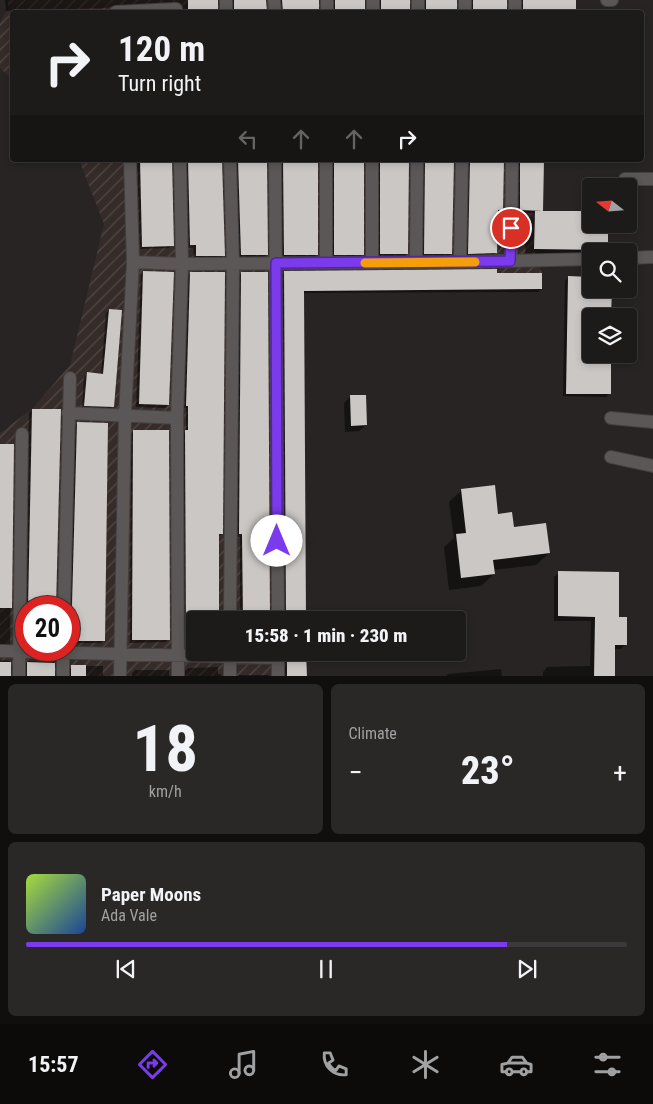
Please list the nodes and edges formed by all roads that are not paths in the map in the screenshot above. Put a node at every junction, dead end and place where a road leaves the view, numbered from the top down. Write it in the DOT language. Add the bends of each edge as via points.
graph roads {
  1 [pos="607,0"];
  2 [pos="612,0"];
  3 [pos="159,10"];
  4 [pos="176,10"];
  5 [pos="130,162"];
  6 [pos="180,162"];
  7 [pos="230,162"];
  8 [pos="275,162"];
  9 [pos="326,162"];
  10 [pos="372,162"];
  11 [pos="417,162"];
  12 [pos="462,162"];
  13 [pos="512,162"];
  14 [pos="638,179"];
  15 [pos="653,179"];
  16 [pos="653,257"];
  17 [pos="637,258"];
  18 [pos="582,259"];
  19 [pos="510,261"];
  20 [pos="133,262"];
  21 [pos="460,262"];
  22 [pos="276,263"];
  23 [pos="326,263"];
  24 [pos="372,263"];
  25 [pos="416,263"];
  26 [pos="182,264"];
  27 [pos="233,264"];
  28 [pos="70,378"];
  29 [pos="68,413"];
  30 [pos="125,415"];
  31 [pos="177,418"];
  32 [pos="611,418"];
  33 [pos="653,422"];
  34 [pos="22,434"];
  35 [pos="611,457"];
  36 [pos="653,466"];
  37 [pos="20,596"];
  38 [pos="64,596"];
  39 [pos="230,611"];
  40 [pos="278,611"];
  41 [pos="0,651"];
  42 [pos="15,652"];
  43 [pos="80,653"];
  44 [pos="121,654"];
  45 [pos="178,656"];
  46 [pos="186,656"];
  47 [pos="19,661"];
  48 [pos="63,661"];
  49 [pos="230,661"];
  50 [pos="278,661"];
  51 [pos="18,676"];
  52 [pos="63,676"];
  53 [pos="120,676"];
  54 [pos="178,676"];
  55 [pos="230,676"];
  56 [pos="278,676"];
  1 -- 2 [label="lane"];
  3 -- 4 [label="lane"];
  5 -- 20 [label="lane"];
  6 -- 26 [label="lane"];
  7 -- 27 [label="lane"];
  8 -- 22 [label="lane"];
  9 -- 23 [label="lane"];
  10 -- 24 [label="lane"];
  11 -- 25 [label="lane"];
  12 -- 21 [label="lane"];
  13 -- 19 [label="lane"];
  14 -- 15 [label="lane"];
  16 -- 17 [label="lane"];
  18 -- 19 [label="lane"];
  19 -- 21 [label="lane"];
  20 -- 26 [label="lane"];
  20 -- 30 [label="lane"];
  21 -- 25 [label="lane"];
  22 -- 23 [label="lane"];
  22 -- 27 [label="lane"];
  22 -- 40 [label="lane"];
  23 -- 24 [label="lane"];
  24 -- 25 [label="lane"];
  26 -- 27 [label="lane"];
  26 -- 31 [label="lane"];
  27 -- 39 [label="lane"];
  28 -- 29 [label="lane"];
  29 -- 30 [label="lane"];
  29 -- 38 [label="lane"];
  30 -- 31 [label="lane"];
  30 -- 44 [label="lane"];
  31 -- 45 [label="lane"];
  32 -- 33 [label="lane"];
  34 -- 37 [label="lane"];
  35 -- 36 [label="lane"];
  41 -- 42 [label="lane"];
  43 -- 44 [label="lane"];
  44 -- 45 [label="lane"];
  44 -- 53 [label="lane"];
  45 -- 46 [label="lane"];
  45 -- 54 [label="lane"];
  47 -- 51 [label="lane"];
  48 -- 52 [label="lane"];
  49 -- 55 [label="lane"];
  50 -- 56 [label="lane"];
}
